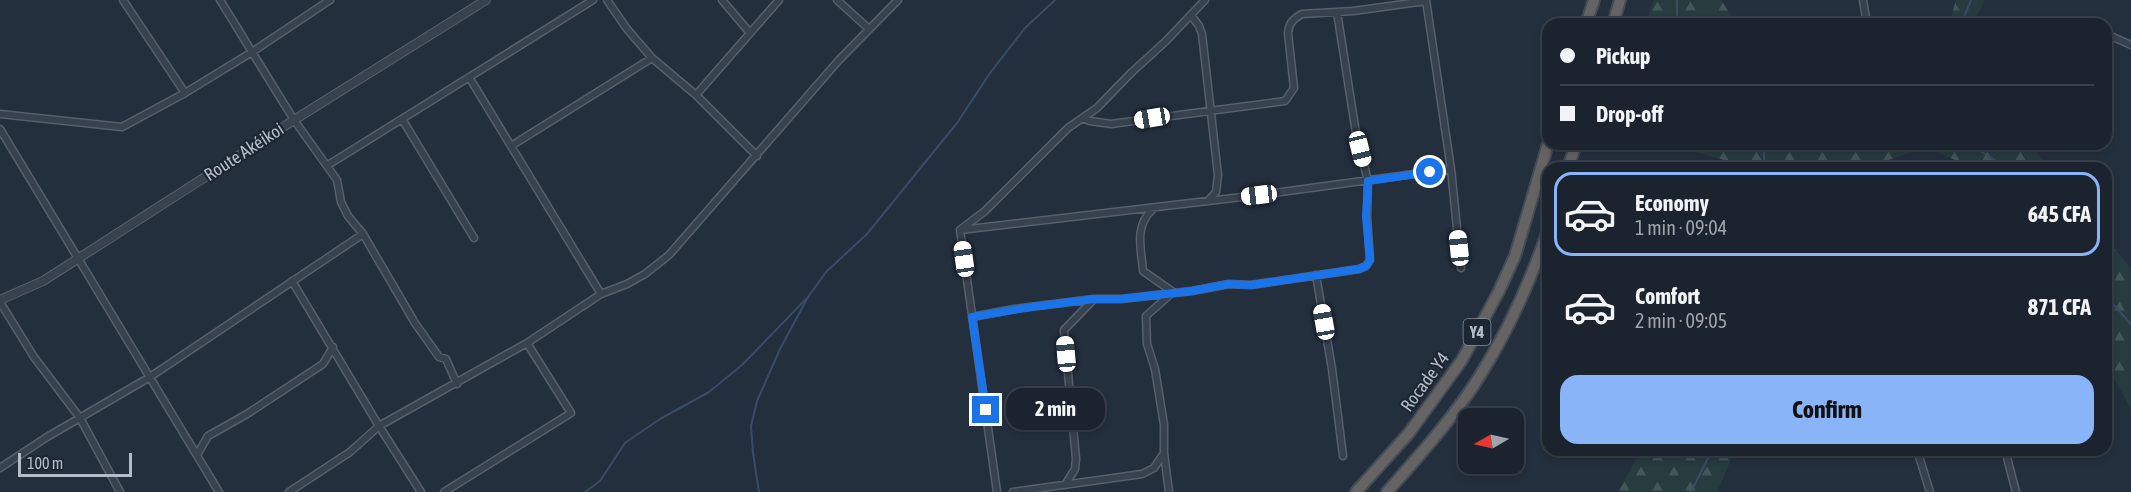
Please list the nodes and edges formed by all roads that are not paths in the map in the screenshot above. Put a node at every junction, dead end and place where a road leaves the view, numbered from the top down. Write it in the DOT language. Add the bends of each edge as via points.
graph roads {
  1 [pos="123,0"];
  2 [pos="220,0"];
  3 [pos="330,0"];
  4 [pos="486,0"];
  5 [pos="592,0"];
  6 [pos="608,0"];
  7 [pos="722,0"];
  8 [pos="779,0"];
  9 [pos="837,0"];
  10 [pos="898,0"];
  11 [pos="1205,0"];
  12 [pos="1426,0"];
  13 [pos="1594,0"];
  14 [pos="1620,0"];
  15 [pos="1863,0"];
  16 [pos="1337,12"];
  17 [pos="1191,15"];
  18 [pos="1588,18"];
  19 [pos="1615,18"];
  20 [pos="1866,18"];
  21 [pos="869,29"];
  22 [pos="750,33"];
  23 [pos="2112,37"];
  24 [pos="2131,45"];
  25 [pos="252,52"];
  26 [pos="652,58"];
  27 [pos="469,77"];
  28 [pos="186,93"];
  29 [pos="696,95"];
  30 [pos="1211,110"];
  31 [pos="0,114"];
  32 [pos="1083,118"];
  33 [pos="402,119"];
  34 [pos="294,120"];
  35 [pos="0,129"];
  36 [pos="511,146"];
  37 [pos="757,156"];
  38 [pos="1542,164"];
  39 [pos="328,165"];
  40 [pos="1451,169"];
  41 [pos="1368,181"];
  42 [pos="1207,201"];
  43 [pos="1154,208"];
  44 [pos="960,230"];
  45 [pos="363,234"];
  46 [pos="474,238"];
  47 [pos="1542,246"];
  48 [pos="79,258"];
  49 [pos="1461,268"];
  50 [pos="1316,275"];
  51 [pos="292,281"];
  52 [pos="1173,292"];
  53 [pos="601,294"];
  54 [pos="1,299"];
  55 [pos="1094,299"];
  56 [pos="972,317"];
  57 [pos="527,343"];
  58 [pos="333,347"];
  59 [pos="150,377"];
  60 [pos="457,384"];
  61 [pos="80,418"];
  62 [pos="379,426"];
  63 [pos="1164,453"];
  64 [pos="197,455"];
  65 [pos="1343,456"];
  66 [pos="1919,456"];
  67 [pos="2007,456"];
  68 [pos="0,468"];
  69 [pos="1065,485"];
  70 [pos="120,492"];
  71 [pos="219,492"];
  72 [pos="289,492"];
  73 [pos="421,492"];
  74 [pos="444,492"];
  75 [pos="997,492"];
  76 [pos="1014,492"];
  77 [pos="1169,492"];
  78 [pos="1356,492"];
  79 [pos="1387,492"];
  80 [pos="1930,492"];
  81 [pos="2016,492"];
  1 -- 28 [label="street"];
  2 -- 25 [label="street"];
  3 -- 25 [label="street"];
  4 -- 34 [label="street, Route Akéikoi"];
  5 -- 27 [label="street"];
  6 -- 26 [label="street"];
  7 -- 22 [label="street"];
  8 -- 22 [label="street"];
  9 -- 21 [label="street"];
  10 -- 21 [label="street"];
  11 -- 17 [label="street"];
  12 -- 16 [label="street"];
  12 -- 40 [label="street"];
  13 -- 18 [label="highway"];
  14 -- 19 [label="highway"];
  15 -- 20 [label="street"];
  16 -- 30 [label="street" via="1302,14 1289,24 1293,88 1285,100"];
  16 -- 41 [label="street" via="1356,133"];
  17 -- 30 [label="street" via="1202,34"];
  17 -- 32 [label="street"];
  21 -- 37 [label="street"];
  22 -- 29 [label="street"];
  23 -- 24 [label="street"];
  25 -- 28 [label="street"];
  25 -- 34 [label="street"];
  26 -- 29 [label="street"];
  26 -- 36 [label="street"];
  27 -- 33 [label="street"];
  27 -- 36 [label="street"];
  28 -- 31 [label="street" via="122,127"];
  29 -- 37 [label="street"];
  30 -- 32 [label="street" via="1112,124"];
  30 -- 42 [label="street" via="1218,184"];
  32 -- 44 [label="street"];
  33 -- 39 [label="street"];
  33 -- 46 [label="street"];
  34 -- 39 [label="street"];
  34 -- 48 [label="street, Route Akéikoi"];
  35 -- 48 [label="street"];
  36 -- 53 [label="street"];
  37 -- 53 [label="street" via="669,255 645,274"];
  38 -- 78 [label="highway, Rocade Y4 / Y4" via="1515,256 1462,360 1409,433"];
  39 -- 45 [label="street" via="348,216"];
  40 -- 41 [label="street"];
  40 -- 49 [label="street"];
  41 -- 42 [label="street"];
  41 -- 50 [label="street" via="1370,260 1359,269"];
  42 -- 43 [label="street"];
  43 -- 44 [label="street"];
  43 -- 52 [label="street" via="1145,216 1140,231 1143,271"];
  44 -- 56 [label="street"];
  45 -- 51 [label="street"];
  45 -- 60 [label="street" via="416,323 439,357 446,359"];
  47 -- 79 [label="highway, Y4" via="1521,302 1481,375"];
  48 -- 54 [label="street, Route Akéikoi" via="42,281"];
  48 -- 59 [label="street"];
  50 -- 52 [label="street"];
  50 -- 65 [label="street"];
  51 -- 58 [label="street"];
  51 -- 59 [label="street"];
  52 -- 55 [label="street"];
  52 -- 63 [label="street" via="1146,316 1147,344 1164,425"];
  53 -- 57 [label="street"];
  54 -- 61 [label="street" via="34,357"];
  55 -- 56 [label="street"];
  55 -- 69 [label="street" via="1064,330 1076,459"];
  56 -- 75 [label="street"];
  57 -- 60 [label="street"];
  57 -- 74 [label="street" via="571,413"];
  58 -- 62 [label="street"];
  58 -- 64 [label="street" via="323,364 208,436"];
  59 -- 61 [label="street"];
  59 -- 64 [label="street"];
  60 -- 62 [label="street"];
  61 -- 68 [label="street"];
  61 -- 70 [label="street"];
  62 -- 72 [label="street" via="350,452"];
  62 -- 73 [label="street"];
  63 -- 69 [label="street" via="1154,468 1142,474"];
  63 -- 77 [label="street"];
  64 -- 71 [label="street"];
  66 -- 80 [label="street"];
  67 -- 81 [label="street"];
  69 -- 76 [label="street"];
}
